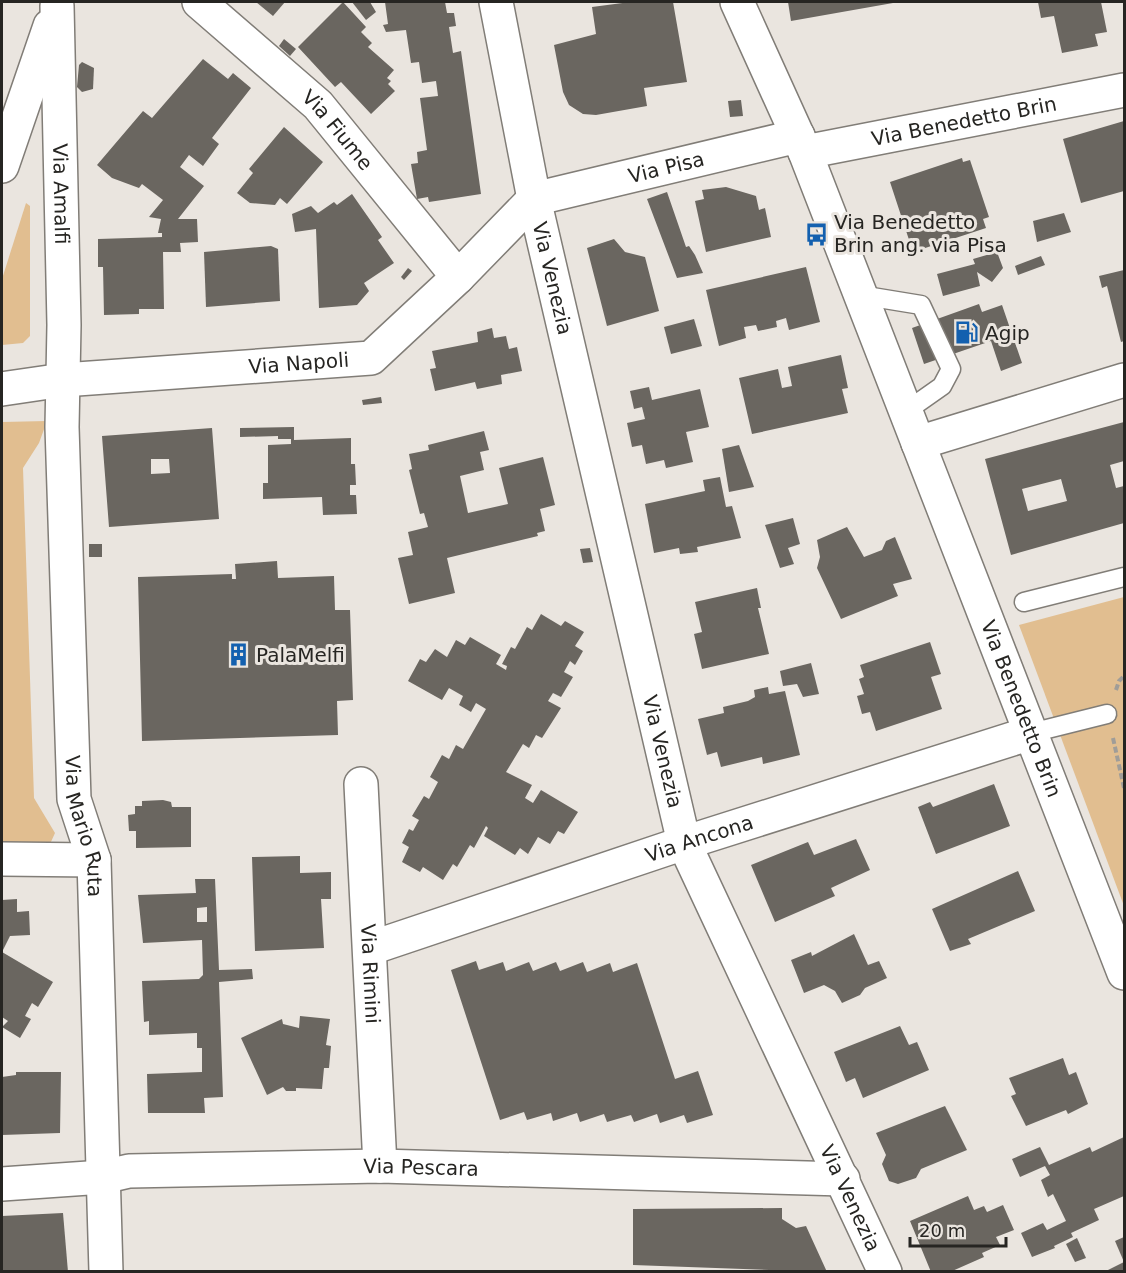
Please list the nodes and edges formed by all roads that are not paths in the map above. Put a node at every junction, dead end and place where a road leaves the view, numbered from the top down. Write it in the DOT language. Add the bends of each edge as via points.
graph roads {
  1 [pos="199,2"];
  2 [pos="496,2"];
  3 [pos="737,2"];
  4 [pos="58,4"];
  5 [pos="1125,90"];
  6 [pos="802,144"];
  7 [pos="2,166"];
  8 [pos="534,199"];
  9 [pos="458,277"];
  10 [pos="860,295"];
  11 [pos="63,380"];
  12 [pos="1125,380"];
  13 [pos="2,389"];
  14 [pos="905,412"];
  15 [pos="918,444"];
  16 [pos="1125,577"];
  17 [pos="1024,602"];
  18 [pos="1107,714"];
  19 [pos="1031,733"];
  20 [pos="360,784"];
  21 [pos="684,843"];
  22 [pos="2,859"];
  23 [pos="94,860"];
  24 [pos="371,948"];
  25 [pos="1125,973"];
  26 [pos="380,1166"];
  27 [pos="103,1177"];
  28 [pos="843,1179"];
  29 [pos="2,1184"];
  30 [pos="106,1272"];
  31 [pos="885,1272"];
  1 -- 9 [label="street, Via Fiume" via="318,105"];
  2 -- 8 [label="street, Via Venezia"];
  3 -- 6 [label="street, Via Benedetto Brin"];
  4 -- 7 [label="street, Via Amalfi"];
  4 -- 11 [label="street, Via Amalfi"];
  5 -- 6 [label="street, Via Benedetto Brin"];
  6 -- 8 [label="street, Via Pisa"];
  6 -- 10 [label="street, Via Benedetto Brin"];
  8 -- 9 [label="street, Via Napoli"];
  8 -- 21 [label="street, Via Venezia"];
  9 -- 11 [label="street, Via Napoli" via="371,358"];
  10 -- 14 [label="street, Via Benedetto Brin"];
  10 -- 14 [label="lane" via="921,305 951,369 942,386"];
  11 -- 13 [label="street, Via Napoli"];
  11 -- 23 [label="street, Via Mario Ruta" via="74,800"];
  12 -- 15 [label="street"];
  14 -- 15 [label="street, Via Benedetto Brin"];
  15 -- 19 [label="street, Via Benedetto Brin"];
  16 -- 17 [label="lane"];
  18 -- 19 [label="lane"];
  19 -- 21 [label="street, Via Ancona"];
  19 -- 25 [label="street, Via Benedetto Brin"];
  20 -- 24 [label="street, Via Rimini"];
  21 -- 24 [label="street, Via Ancona"];
  21 -- 28 [label="street, Via Venezia"];
  22 -- 23 [label="street"];
  23 -- 27 [label="street, Via Mario Ruta"];
  24 -- 26 [label="street, Via Rimini"];
  26 -- 27 [label="street, Via Pescara" via="129,1170"];
  26 -- 28 [label="street, Via Pescara"];
  27 -- 29 [label="street, Via Pescara"];
  27 -- 30 [label="street, Via Mario Ruta"];
  28 -- 31 [label="street, Via Venezia"];
}
